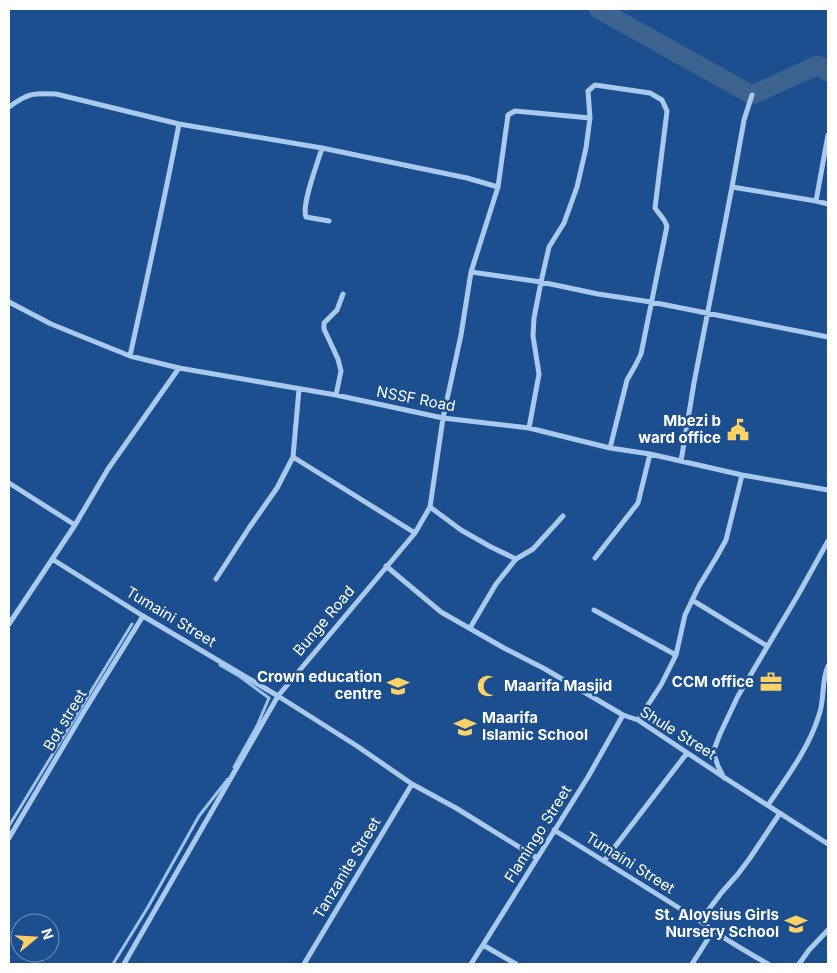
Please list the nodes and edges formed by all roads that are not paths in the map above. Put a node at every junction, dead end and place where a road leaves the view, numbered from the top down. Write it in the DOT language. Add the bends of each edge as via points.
graph roads {
  1 [pos="752,95"];
  2 [pos="9,106"];
  3 [pos="590,118"];
  4 [pos="179,124"];
  5 [pos="828,135"];
  6 [pos="322,148"];
  7 [pos="498,187"];
  8 [pos="732,187"];
  9 [pos="816,200"];
  10 [pos="828,204"];
  11 [pos="329,221"];
  12 [pos="471,272"];
  13 [pos="541,282"];
  14 [pos="343,294"];
  15 [pos="9,302"];
  16 [pos="651,302"];
  17 [pos="707,313"];
  18 [pos="828,337"];
  19 [pos="130,356"];
  20 [pos="179,368"];
  21 [pos="299,389"];
  22 [pos="336,395"];
  23 [pos="443,418"];
  24 [pos="529,428"];
  25 [pos="610,448"];
  26 [pos="650,454"];
  27 [pos="293,457"];
  28 [pos="681,461"];
  29 [pos="742,475"];
  30 [pos="9,483"];
  31 [pos="828,490"];
  32 [pos="430,507"];
  33 [pos="563,516"];
  34 [pos="75,526"];
  35 [pos="415,533"];
  36 [pos="828,540"];
  37 [pos="595,558"];
  38 [pos="52,559"];
  39 [pos="516,559"];
  40 [pos="386,566"];
  41 [pos="216,579"];
  42 [pos="692,600"];
  43 [pos="594,610"];
  44 [pos="143,616"];
  45 [pos="9,624"];
  46 [pos="470,628"];
  47 [pos="767,646"];
  48 [pos="676,655"];
  49 [pos="828,666"];
  50 [pos="826,684"];
  51 [pos="278,696"];
  52 [pos="623,716"];
  53 [pos="638,720"];
  54 [pos="687,753"];
  55 [pos="724,778"];
  56 [pos="412,784"];
  57 [pos="768,805"];
  58 [pos="780,813"];
  59 [pos="554,830"];
  60 [pos="9,838"];
  61 [pos="828,844"];
  62 [pos="537,858"];
  63 [pos="604,861"];
  64 [pos="700,921"];
  65 [pos="828,930"];
  66 [pos="713,931"];
  67 [pos="483,945"];
  68 [pos="124,964"];
  69 [pos="304,964"];
  70 [pos="471,964"];
  71 [pos="516,964"];
  72 [pos="692,964"];
  73 [pos="768,964"];
  74 [pos="799,964"];
  1 -- 8 [label="street" via="744,120"];
  2 -- 4 [label="street" via="36,93 56,94"];
  3 -- 7 [label="street, Bunge Road" via="515,111 508,115"];
  3 -- 13 [label="street" via="577,186 564,223 549,247"];
  3 -- 16 [label="street" via="588,91 595,85 650,93 662,100 667,111 655,208 667,226"];
  4 -- 6 [label="street"];
  4 -- 19 [label="street"];
  5 -- 9 [label="street"];
  6 -- 7 [label="street"];
  6 -- 11 [label="street" via="304,212 306,216"];
  7 -- 12 [label="street, Bunge Road"];
  8 -- 9 [label="street"];
  8 -- 17 [label="street"];
  9 -- 10 [label="street"];
  12 -- 13 [label="street"];
  12 -- 23 [label="street, Bunge Road"];
  13 -- 16 [label="street"];
  13 -- 24 [label="street" via="533,336 539,374"];
  14 -- 22 [label="street" via="337,310 324,323 340,371"];
  15 -- 19 [label="street, NSSF Road" via="51,324"];
  16 -- 17 [label="street"];
  16 -- 25 [label="street" via="641,354 627,380"];
  17 -- 18 [label="street"];
  17 -- 28 [label="street"];
  19 -- 20 [label="street, NSSF Road"];
  20 -- 21 [label="street, NSSF Road"];
  20 -- 34 [label="street" via="108,469"];
  21 -- 22 [label="street, NSSF Road"];
  21 -- 27 [label="street"];
  22 -- 23 [label="street, NSSF Road"];
  23 -- 24 [label="street, NSSF Road"];
  23 -- 32 [label="street, Bunge Road"];
  24 -- 25 [label="street, NSSF Road"];
  25 -- 26 [label="street, NSSF Road"];
  26 -- 28 [label="street, NSSF Road"];
  26 -- 37 [label="street" via="638,503"];
  27 -- 35 [label="street"];
  27 -- 41 [label="street" via="277,488"];
  28 -- 29 [label="street, NSSF Road"];
  29 -- 31 [label="street, NSSF Road"];
  29 -- 42 [label="street" via="726,540"];
  30 -- 34 [label="street"];
  32 -- 35 [label="street, Bunge Road"];
  32 -- 39 [label="street" via="461,530"];
  33 -- 39 [label="street" via="533,549"];
  34 -- 38 [label="street"];
  35 -- 40 [label="street, Bunge Road"];
  36 -- 47 [label="street"];
  38 -- 44 [label="street, Tumaini Street"];
  38 -- 45 [label="street"];
  39 -- 46 [label="street" via="496,584"];
  40 -- 46 [label="street, Shule Street" via="441,612"];
  40 -- 51 [label="street, Bunge Road"];
  42 -- 47 [label="street"];
  42 -- 48 [label="street" via="685,615"];
  43 -- 48 [label="street"];
  44 -- 51 [label="street, Tumaini Street"];
  44 -- 60 [label="street, Bot street"];
  46 -- 52 [label="street, Shule Street"];
  47 -- 55 [label="street" via="714,747"];
  48 -- 53 [label="street"];
  49 -- 50 [label="street"];
  50 -- 57 [label="street" via="814,728 792,770"];
  51 -- 56 [label="street, Tumaini Street"];
  51 -- 68 [label="street, Bunge Road"];
  52 -- 53 [label="street, Shule Street"];
  52 -- 59 [label="street, Flamingo Street"];
  53 -- 54 [label="street, Shule Street"];
  54 -- 55 [label="street, Shule Street"];
  54 -- 63 [label="street"];
  55 -- 57 [label="street, Shule Street"];
  56 -- 62 [label="street, Tumaini Street"];
  56 -- 69 [label="street, Tanzanite Street"];
  57 -- 58 [label="street, Shule Street"];
  58 -- 61 [label="street, Shule Street"];
  58 -- 64 [label="street" via="738,874"];
  59 -- 62 [label="street, Flamingo Street"];
  59 -- 63 [label="street, Tumaini Street"];
  62 -- 67 [label="street, Flamingo Street"];
  63 -- 64 [label="street, Tumaini Street"];
  64 -- 66 [label="street, Tumaini Street"];
  65 -- 74 [label="street"];
  66 -- 72 [label="street"];
  66 -- 73 [label="street, Tumaini Street"];
  67 -- 70 [label="street, Flamingo Street"];
  67 -- 71 [label="street"];
}
